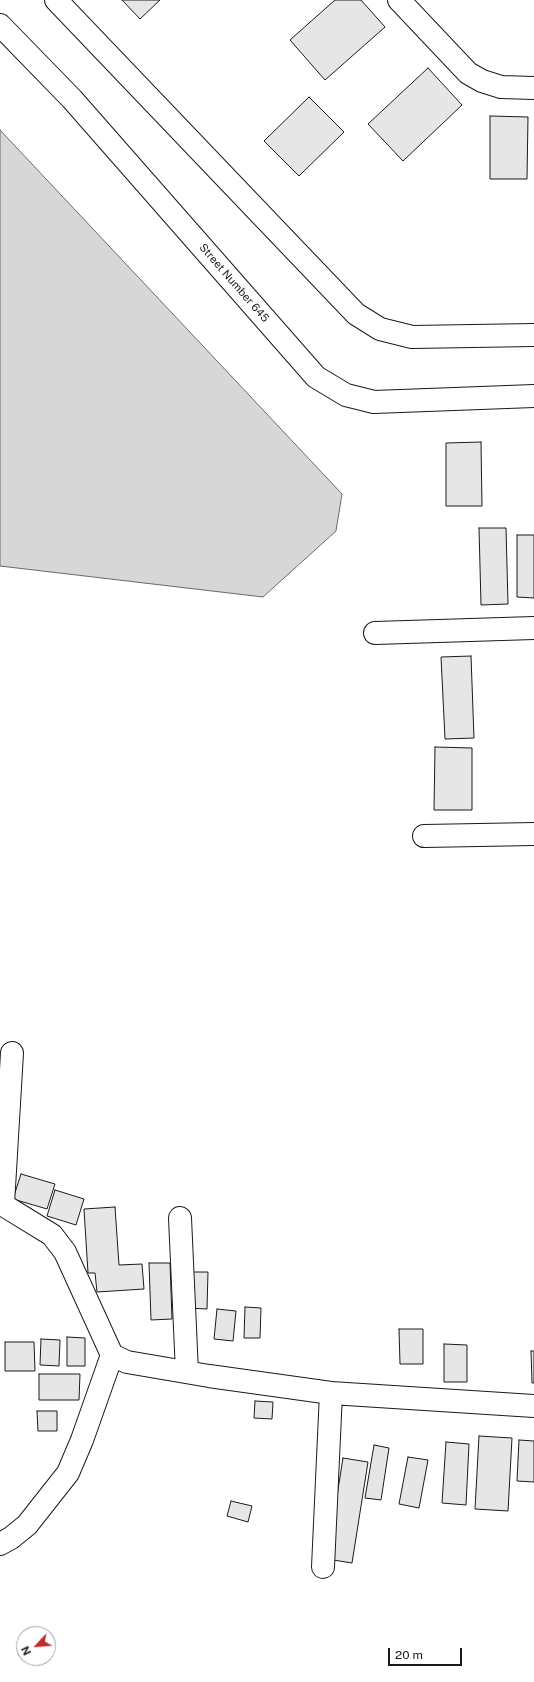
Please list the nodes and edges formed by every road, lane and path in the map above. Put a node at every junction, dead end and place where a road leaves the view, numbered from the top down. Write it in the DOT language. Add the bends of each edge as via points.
graph roads {
  1 [pos="56,0"];
  2 [pos="399,0"];
  3 [pos="0,25"];
  4 [pos="534,88"];
  5 [pos="534,335"];
  6 [pos="534,396"];
  7 [pos="534,628"];
  8 [pos="375,633"];
  9 [pos="534,834"];
  10 [pos="424,836"];
  11 [pos="12,1054"];
  12 [pos="1,1204"];
  13 [pos="180,1218"];
  14 [pos="112,1356"];
  15 [pos="187,1372"];
  16 [pos="331,1393"];
  17 [pos="534,1406"];
  18 [pos="0,1544"];
  19 [pos="324,1567"];
  1 -- 5 [label="street" via="356,314 380,329 412,337"];
  2 -- 4 [label="street" via="468,72 482,82 500,87"];
  3 -- 6 [label="street, Street Number 645" via="72,100 316,377 346,395 374,402"];
  7 -- 8 [label="street"];
  9 -- 10 [label="street"];
  11 -- 12 [label="street"];
  12 -- 14 [label="street" via="52,1235 65,1252"];
  13 -- 15 [label="street"];
  14 -- 15 [label="street" via="127,1362"];
  14 -- 18 [label="street" via="68,1473 27,1525"];
  15 -- 16 [label="street"];
  16 -- 17 [label="street"];
  16 -- 19 [label="street"];
}
